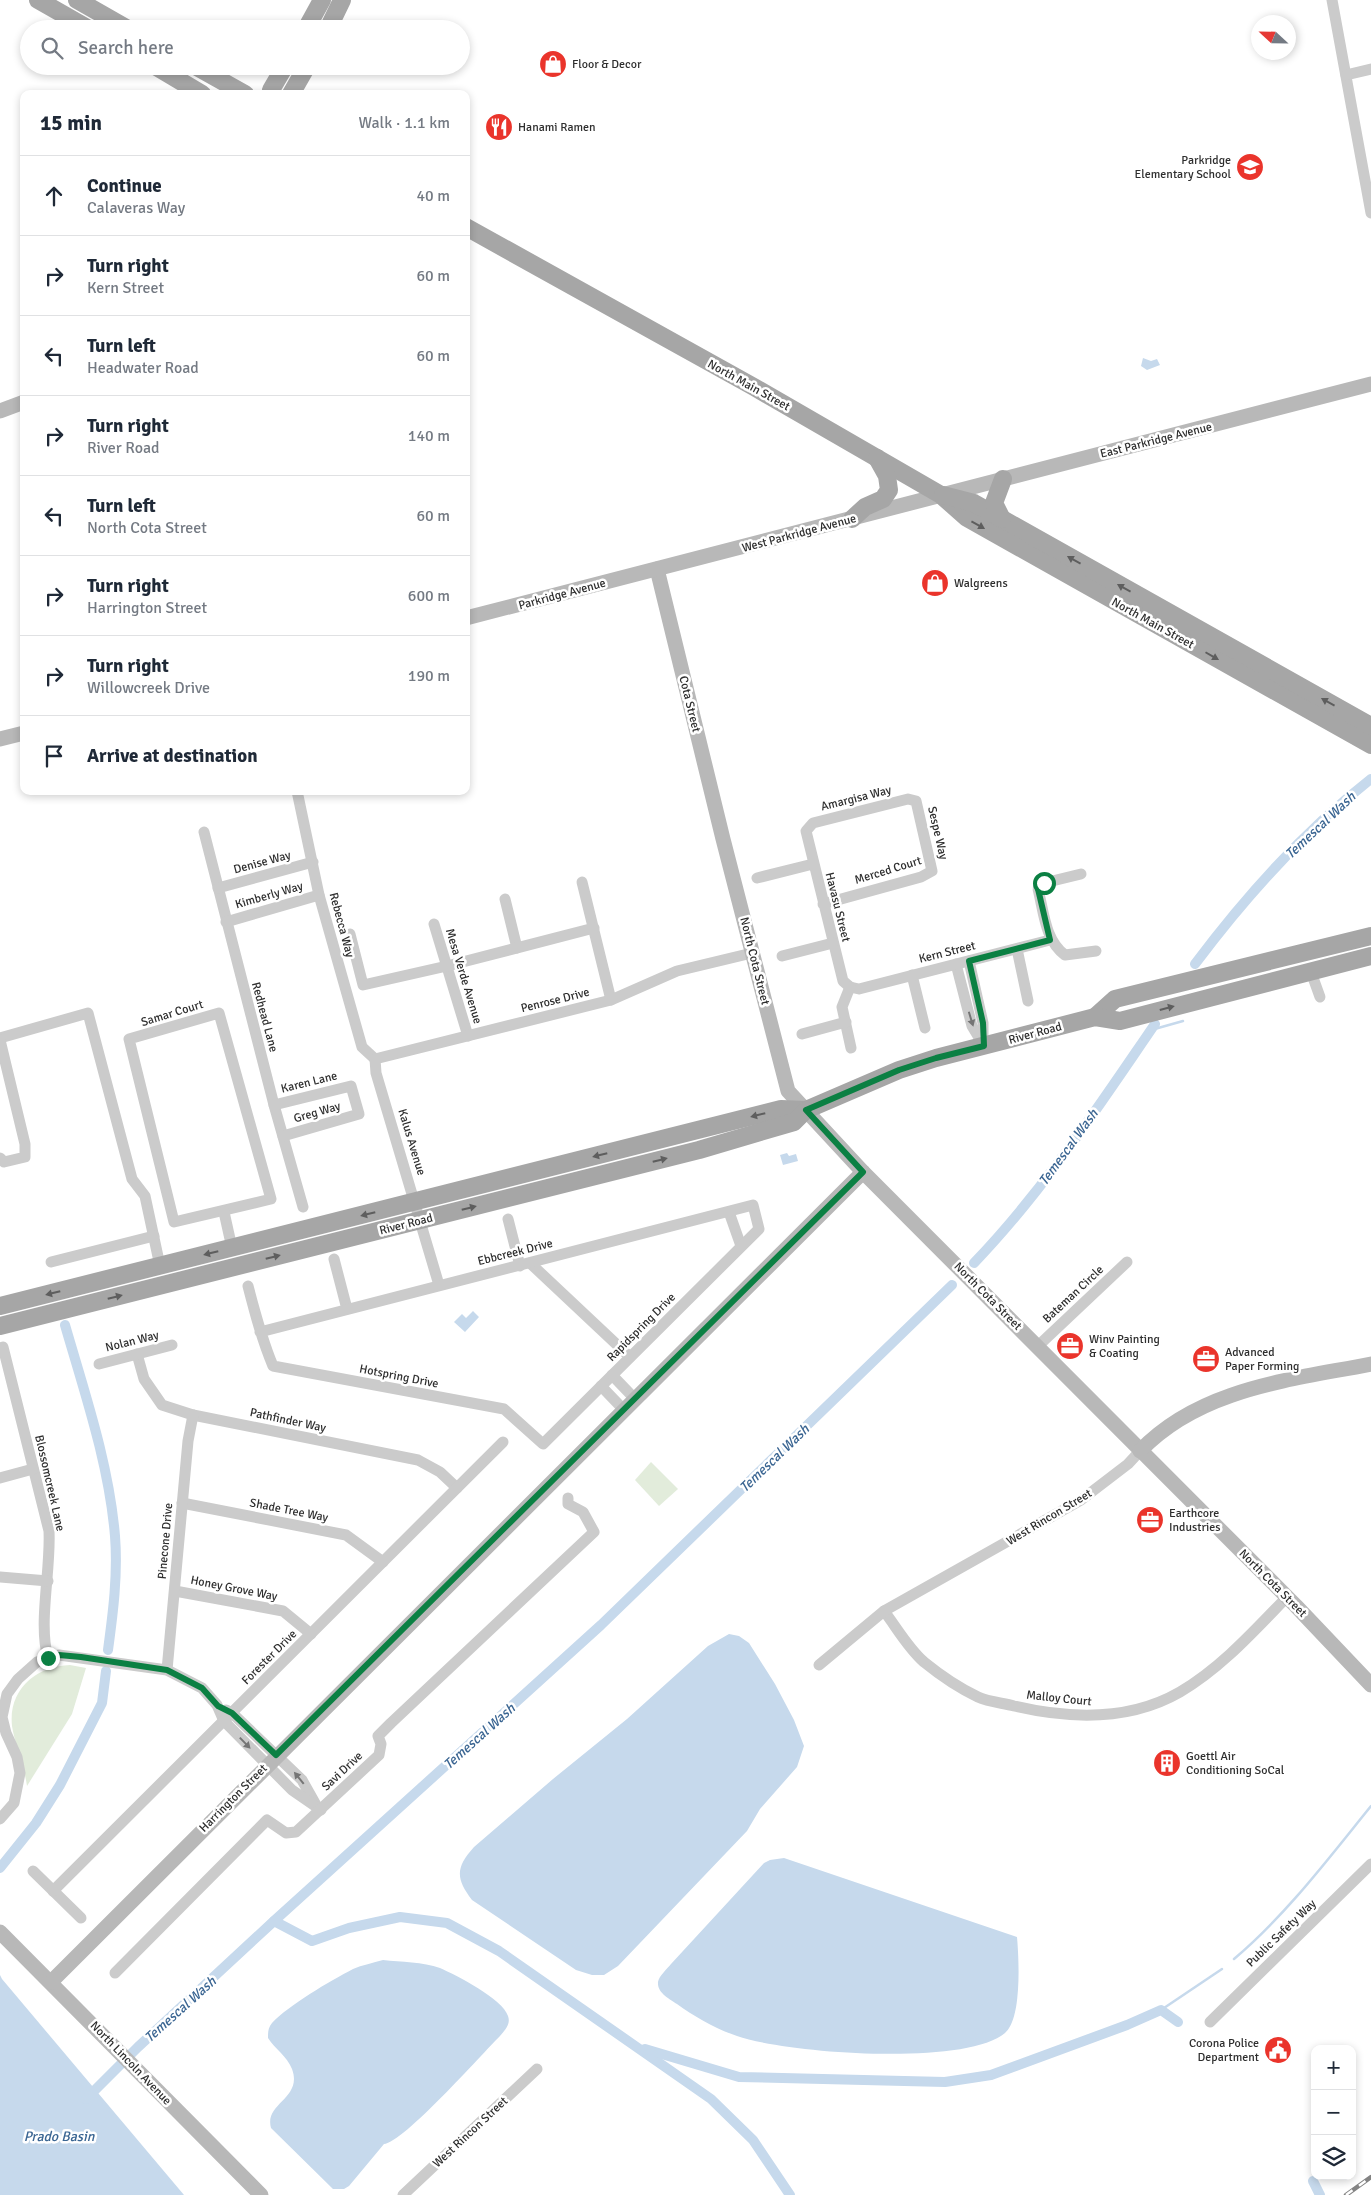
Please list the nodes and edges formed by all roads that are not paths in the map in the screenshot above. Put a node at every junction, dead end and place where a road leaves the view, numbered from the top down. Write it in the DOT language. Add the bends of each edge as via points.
graph roads {
  1 [pos="38,0"];
  2 [pos="77,0"];
  3 [pos="322,0"];
  4 [pos="342,0"];
  5 [pos="1332,0"];
  6 [pos="73,20"];
  7 [pos="112,20"];
  8 [pos="311,20"];
  9 [pos="332,20"];
  10 [pos="1371,69"];
  11 [pos="170,75"];
  12 [pos="211,75"];
  13 [pos="280,75"];
  14 [pos="302,75"];
  15 [pos="1346,75"];
  16 [pos="195,90"];
  17 [pos="237,90"];
  18 [pos="272,90"];
  19 [pos="293,90"];
  20 [pos="1368,182"];
  21 [pos="1371,213"];
  22 [pos="470,229"];
  23 [pos="1371,384"];
  24 [pos="20,404"];
  25 [pos="0,411"];
  26 [pos="876,458"];
  27 [pos="1003,479"];
  28 [pos="941,495"];
  29 [pos="1002,519"];
  30 [pos="852,520"];
  31 [pos="657,568"];
  32 [pos="470,617"];
  33 [pos="20,734"];
  34 [pos="1369,734"];
  35 [pos="0,739"];
  36 [pos="298,795"];
  37 [pos="916,801"];
  38 [pos="806,831"];
  39 [pos="204,832"];
  40 [pos="723,839"];
  41 [pos="312,862"];
  42 [pos="813,864"];
  43 [pos="932,871"];
  44 [pos="1081,874"];
  45 [pos="757,878"];
  46 [pos="582,882"];
  47 [pos="218,888"];
  48 [pos="319,894"];
  49 [pos="505,899"];
  50 [pos="823,904"];
  51 [pos="226,922"];
  52 [pos="434,924"];
  53 [pos="594,928"];
  54 [pos="350,934"];
  55 [pos="1371,936"];
  56 [pos="1050,940"];
  57 [pos="833,943"];
  58 [pos="1371,945"];
  59 [pos="517,948"];
  60 [pos="1017,949"];
  61 [pos="1096,951"];
  62 [pos="752,953"];
  63 [pos="782,956"];
  64 [pos="1371,956"];
  65 [pos="1282,959"];
  66 [pos="969,961"];
  67 [pos="956,964"];
  68 [pos="447,966"];
  69 [pos="1311,972"];
  70 [pos="912,975"];
  71 [pos="850,988"];
  72 [pos="1235,990"];
  73 [pos="1320,997"];
  74 [pos="611,1000"];
  75 [pos="1028,1000"];
  76 [pos="1095,1017"];
  77 [pos="846,1022"];
  78 [pos="925,1028"];
  79 [pos="802,1034"];
  80 [pos="468,1036"];
  81 [pos="0,1039"];
  82 [pos="984,1046"];
  83 [pos="852,1048"];
  84 [pos="375,1059"];
  85 [pos="274,1105"];
  86 [pos="806,1110"];
  87 [pos="359,1114"];
  88 [pos="282,1136"];
  89 [pos="0,1158"];
  90 [pos="863,1172"];
  91 [pos="415,1201"];
  92 [pos="303,1207"];
  93 [pos="224,1212"];
  94 [pos="729,1212"];
  95 [pos="421,1219"];
  96 [pos="508,1219"];
  97 [pos="759,1229"];
  98 [pos="154,1236"];
  99 [pos="741,1246"];
  100 [pos="232,1248"];
  101 [pos="334,1259"];
  102 [pos="51,1262"];
  103 [pos="1127,1262"];
  104 [pos="525,1265"];
  105 [pos="160,1266"];
  106 [pos="439,1284"];
  107 [pos="248,1286"];
  108 [pos="0,1306"];
  109 [pos="347,1309"];
  110 [pos="0,1326"];
  111 [pos="260,1332"];
  112 [pos="172,1345"];
  113 [pos="1038,1346"];
  114 [pos="2,1347"];
  115 [pos="137,1354"];
  116 [pos="630,1357"];
  117 [pos="99,1364"];
  118 [pos="1371,1364"];
  119 [pos="612,1375"];
  120 [pos="12,1386"];
  121 [pos="601,1386"];
  122 [pos="0,1389"];
  123 [pos="635,1399"];
  124 [pos="624,1410"];
  125 [pos="193,1415"];
  126 [pos="503,1442"];
  127 [pos="543,1444"];
  128 [pos="1140,1450"];
  129 [pos="33,1469"];
  130 [pos="0,1478"];
  131 [pos="552,1482"];
  132 [pos="457,1488"];
  133 [pos="182,1503"];
  134 [pos="383,1562"];
  135 [pos="0,1577"];
  136 [pos="48,1581"];
  137 [pos="174,1590"];
  138 [pos="1287,1597"];
  139 [pos="884,1612"];
  140 [pos="311,1634"];
  141 [pos="48,1658"];
  142 [pos="819,1665"];
  143 [pos="167,1670"];
  144 [pos="1371,1685"];
  145 [pos="2,1704"];
  146 [pos="228,1717"];
  147 [pos="271,1760"];
  148 [pos="318,1807"];
  149 [pos="0,1819"];
  150 [pos="1371,1864"];
  151 [pos="33,1871"];
  152 [pos="53,1891"];
  153 [pos="81,1918"];
  154 [pos="0,1932"];
  155 [pos="115,1973"];
  156 [pos="51,1982"];
  157 [pos="1210,2022"];
  158 [pos="537,2069"];
  159 [pos="261,2195"];
  160 [pos="403,2195"];
  1 -- 6 [label="main road"];
  2 -- 7 [label="main road"];
  3 -- 8 [label="main road"];
  4 -- 9 [label="main road"];
  5 -- 15 [label="street"];
  10 -- 15 [label="street"];
  11 -- 16 [label="main road"];
  12 -- 17 [label="main road"];
  13 -- 18 [label="main road"];
  14 -- 19 [label="main road"];
  15 -- 20 [label="street"];
  20 -- 21 [label="street"];
  22 -- 26 [label="main road, North Main Street"];
  23 -- 27 [label="street, East Parkridge Avenue"];
  24 -- 25 [label="street"];
  26 -- 28 [label="main road, North Main Street"];
  26 -- 30 [label="main road" via="887,476 888,490 883,499 865,507"];
  27 -- 28 [label="street, East Parkridge Avenue"];
  27 -- 29 [label="main road" via="994,503"];
  28 -- 29 [label="main road, North Main Street" via="973,503"];
  28 -- 30 [label="street, West Parkridge Avenue"];
  28 -- 34 [label="main road, North Main Street, one-way" via="967,518"];
  34 -- 29 [label="main road, North Main Street, one-way"];
  30 -- 31 [label="street, West Parkridge Avenue"];
  31 -- 32 [label="street, Parkridge Avenue"];
  31 -- 40 [label="street, Cota Street"];
  33 -- 35 [label="street"];
  36 -- 41 [label="street, Rebecca Way"];
  37 -- 38 [label="street, Amargisa Way" via="908,799 813,823"];
  37 -- 43 [label="street, Sespe Way"];
  38 -- 42 [label="street, Havasu Street"];
  39 -- 47 [label="street, Redhead Lane"];
  40 -- 62 [label="street, North Cota Street"];
  41 -- 47 [label="street, Denise Way"];
  41 -- 48 [label="street, Rebecca Way"];
  42 -- 45 [label="street"];
  42 -- 50 [label="street, Havasu Street"];
  43 -- 50 [label="street, Merced Court"];
  44 -- 56 [label="street" via="1044,883 1038,889"];
  46 -- 53 [label="street"];
  47 -- 51 [label="street, Redhead Lane"];
  48 -- 51 [label="street, Kimberly Way"];
  48 -- 84 [label="street, Rebecca Way" via="362,1047"];
  49 -- 59 [label="street"];
  50 -- 57 [label="street, Havasu Street"];
  51 -- 85 [label="street, Redhead Lane"];
  52 -- 68 [label="street, Mesa Verde Avenue"];
  53 -- 59 [label="street"];
  53 -- 74 [label="street"];
  54 -- 68 [label="street" via="363,985"];
  55 -- 65 [label="main road, River Road"];
  56 -- 60 [label="street, Kern Street"];
  56 -- 61 [label="street" via="1065,955"];
  57 -- 63 [label="street"];
  57 -- 71 [label="street, Havasu Street" via="843,981"];
  58 -- 69 [label="main road" via="1312,961 1308,965"];
  59 -- 68 [label="street"];
  60 -- 66 [label="street, Kern Street"];
  60 -- 75 [label="street"];
  62 -- 74 [label="street, Penrose Drive" via="677,971"];
  62 -- 86 [label="street, North Cota Street" via="788,1090"];
  64 -- 69 [label="main road, River Road"];
  65 -- 72 [label="main road" via="1269,970 1240,979"];
  65 -- 76 [label="main road, River Road" via="1115,1000"];
  66 -- 67 [label="street, Kern Street"];
  66 -- 82 [label="street" via="983,1023"];
  67 -- 70 [label="street, Kern Street"];
  67 -- 82 [label="street, one-way" via="972,1026"];
  68 -- 80 [label="street, Mesa Verde Avenue"];
  69 -- 72 [label="main road, River Road"];
  69 -- 73 [label="street"];
  70 -- 71 [label="street, Kern Street" via="859,989"];
  70 -- 78 [label="street"];
  71 -- 77 [label="street" via="842,1007"];
  76 -- 72 [label="main road, River Road, one-way" via="1120,1021"];
  74 -- 80 [label="street, Penrose Drive"];
  76 -- 82 [label="main road, River Road"];
  77 -- 79 [label="street"];
  77 -- 83 [label="street"];
  80 -- 84 [label="street, Penrose Drive"];
  81 -- 89 [label="street" via="26,1144 26,1157 4,1162"];
  81 -- 98 [label="street" via="88,1014 132,1179 145,1196"];
  82 -- 86 [label="main road, River Road" via="899,1070"];
  84 -- 91 [label="street, Kalus Avenue" via="376,1073"];
  85 -- 87 [label="street, Karen Lane" via="351,1086"];
  85 -- 88 [label="street, Redhead Lane"];
  86 -- 90 [label="street, North Cota Street"];
  86 -- 91 [label="main road, River Road, one-way" via="780,1110"];
  95 -- 86 [label="main road, River Road, one-way" via="699,1150 794,1122"];
  87 -- 88 [label="street, Greg Way"];
  88 -- 92 [label="street, Redhead Lane"];
  90 -- 113 [label="street, North Cota Street"];
  90 -- 123 [label="street, Harrington Street"];
  91 -- 95 [label="street, Kalus Avenue"];
  91 -- 100 [label="main road, River Road, one-way"];
  93 -- 93 [label="street, Samar Court" via="271,1199 219,1013 130,1039 174,1222"];
  93 -- 100 [label="street"];
  94 -- 97 [label="street, Ebbcreek Drive" via="753,1205"];
  94 -- 99 [label="street"];
  94 -- 104 [label="street, Ebbcreek Drive"];
  95 -- 106 [label="street, Kalus Avenue"];
  110 -- 95 [label="main road, River Road, one-way"];
  96 -- 104 [label="street"];
  97 -- 99 [label="street, Rapidspring Drive"];
  98 -- 102 [label="street"];
  98 -- 105 [label="street"];
  99 -- 116 [label="street, Rapidspring Drive"];
  100 -- 105 [label="main road, River Road, one-way"];
  101 -- 109 [label="street"];
  103 -- 113 [label="street, Bateman Circle"];
  104 -- 106 [label="street, Ebbcreek Drive"];
  104 -- 116 [label="street"];
  105 -- 108 [label="main road, River Road, one-way"];
  106 -- 109 [label="street, Ebbcreek Drive"];
  107 -- 111 [label="street"];
  109 -- 111 [label="street, Ebbcreek Drive"];
  111 -- 127 [label="street, Hotspring Drive" via="273,1366 504,1409"];
  112 -- 115 [label="street, Nolan Way"];
  113 -- 128 [label="street, North Cota Street"];
  114 -- 120 [label="street, Blossomcreek Lane"];
  115 -- 117 [label="street, Nolan Way"];
  115 -- 125 [label="street, Pathfinder Way" via="144,1380 162,1405"];
  116 -- 119 [label="street, Rapidspring Drive"];
  118 -- 128 [label="street, West Rincon Street" via="1228,1395 1188,1414"];
  119 -- 121 [label="street, Rapidspring Drive"];
  119 -- 123 [label="street"];
  120 -- 122 [label="street"];
  120 -- 129 [label="street, Blossomcreek Lane"];
  121 -- 124 [label="street"];
  121 -- 127 [label="street, Rapidspring Drive"];
  123 -- 124 [label="street, Harrington Street"];
  124 -- 131 [label="street, Harrington Street"];
  125 -- 132 [label="street, Pathfinder Way" via="418,1460 440,1472"];
  125 -- 133 [label="street, Pinecone Drive"];
  126 -- 132 [label="street, Forester Drive"];
  128 -- 138 [label="street, North Cota Street"];
  128 -- 139 [label="street, West Rincon Street" via="1128,1464 1081,1500"];
  129 -- 130 [label="street"];
  129 -- 136 [label="street, Blossomcreek Lane" via="49,1531"];
  131 -- 147 [label="street, Harrington Street"];
  131 -- 148 [label="street, Savi Drive" via="568,1498 574,1498 594,1532 391,1723 378,1736 381,1744 379,1756"];
  132 -- 134 [label="street, Forester Drive"];
  133 -- 134 [label="street, Shade Tree Way" via="346,1535"];
  133 -- 137 [label="street, Pinecone Drive"];
  134 -- 140 [label="street, Forester Drive"];
  135 -- 136 [label="street"];
  136 -- 141 [label="street, Blossomcreek Lane" via="44,1634"];
  137 -- 140 [label="street, Honey Grove Way" via="282,1611"];
  137 -- 143 [label="street, Pinecone Drive"];
  138 -- 139 [label="street, Malloy Court" via="1198,1681 1147,1705 1097,1716 1047,1713 978,1697 923,1661"];
  138 -- 144 [label="street, North Cota Street"];
  139 -- 142 [label="street, West Rincon Street"];
  140 -- 146 [label="street, Forester Drive"];
  141 -- 143 [label="street" via="59,1655 81,1657"];
  141 -- 145 [label="street" via="37,1662 18,1679"];
  143 -- 146 [label="street" via="202,1688"];
  145 -- 149 [label="street" via="6,1733 20,1772 14,1803"];
  146 -- 147 [label="street"];
  146 -- 152 [label="street, Forester Drive"];
  147 -- 148 [label="street" via="302,1780"];
  147 -- 156 [label="street, Harrington Street"];
  148 -- 155 [label="street, Savi Drive" via="296,1832 286,1833 267,1820"];
  150 -- 157 [label="street, Public Safety Way"];
  151 -- 152 [label="street"];
  152 -- 153 [label="street"];
  154 -- 156 [label="street, North Lincoln Avenue"];
  156 -- 159 [label="street, North Lincoln Avenue"];
  158 -- 160 [label="street, West Rincon Street"];
}
